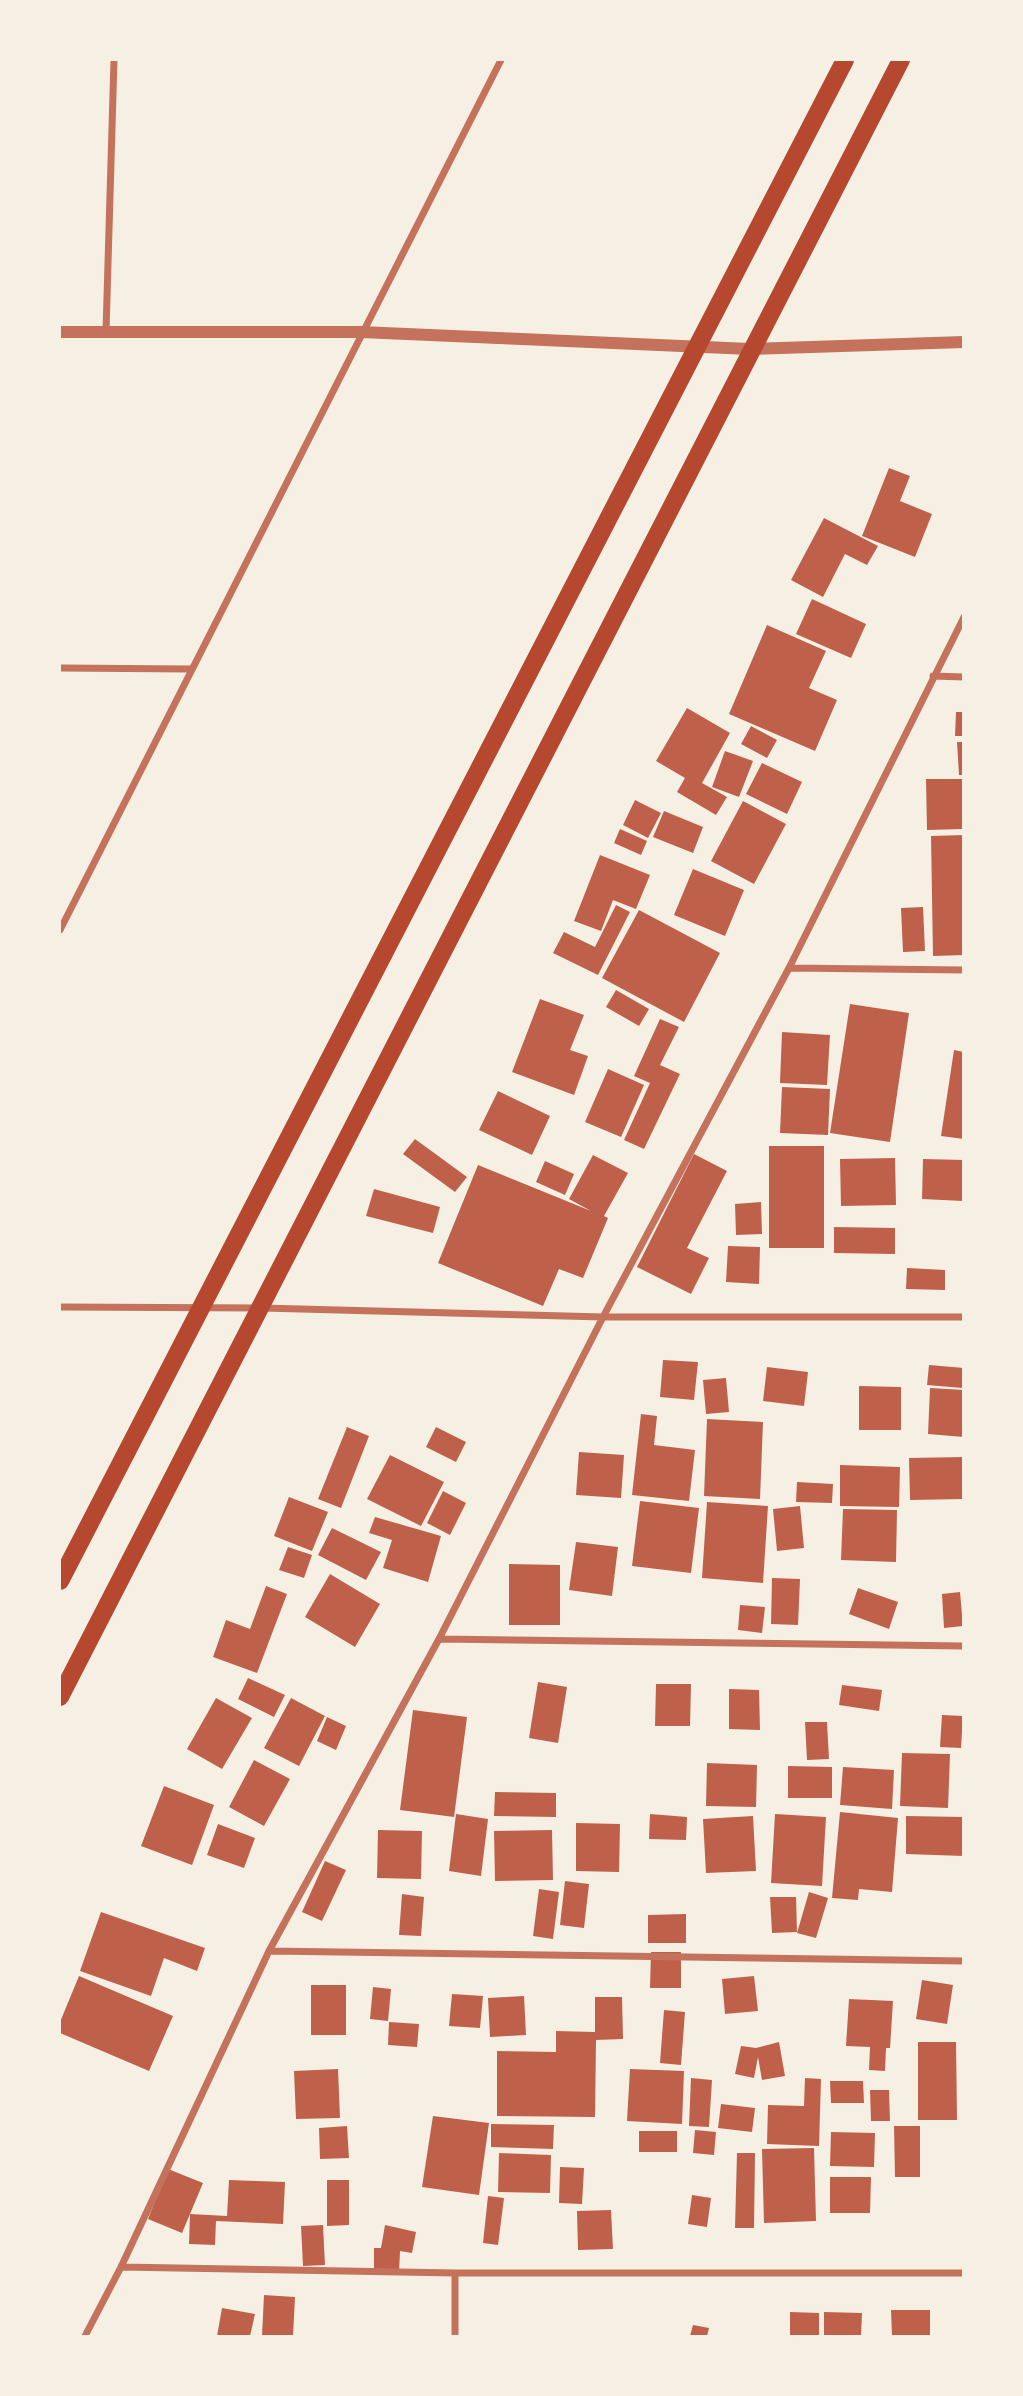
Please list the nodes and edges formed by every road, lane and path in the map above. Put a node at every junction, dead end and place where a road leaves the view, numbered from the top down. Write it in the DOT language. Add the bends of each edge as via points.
graph roads {
  1 [pos="114,60"];
  2 [pos="501,60"];
  3 [pos="845,60"];
  4 [pos="901,60"];
  5 [pos="106,331"];
  6 [pos="60,332"];
  7 [pos="361,332"];
  8 [pos="964,342"];
  9 [pos="697,347"];
  10 [pos="750,349"];
  11 [pos="964,617"];
  12 [pos="60,668"];
  13 [pos="190,669"];
  14 [pos="933,676"];
  15 [pos="964,677"];
  16 [pos="60,930"];
  17 [pos="789,968"];
  18 [pos="964,970"];
  19 [pos="60,1307"];
  20 [pos="199,1308"];
  21 [pos="262,1308"];
  22 [pos="603,1317"];
  23 [pos="964,1317"];
  24 [pos="60,1581"];
  25 [pos="439,1639"];
  26 [pos="964,1646"];
  27 [pos="60,1697"];
  28 [pos="269,1951"];
  29 [pos="964,1961"];
  30 [pos="121,2267"];
  31 [pos="455,2273"];
  32 [pos="964,2273"];
  33 [pos="85,2336"];
  34 [pos="455,2336"];
  1 -- 5 [label="street"];
  2 -- 7 [label="street"];
  3 -- 9 [label="main road"];
  4 -- 10 [label="main road"];
  5 -- 6 [label="street"];
  5 -- 7 [label="street"];
  7 -- 9 [label="street"];
  7 -- 13 [label="street"];
  8 -- 10 [label="street"];
  9 -- 10 [label="street"];
  9 -- 20 [label="main road"];
  10 -- 21 [label="main road"];
  11 -- 14 [label="street"];
  12 -- 13 [label="street"];
  13 -- 16 [label="street"];
  14 -- 15 [label="street"];
  14 -- 17 [label="street"];
  17 -- 18 [label="street"];
  17 -- 22 [label="street"];
  19 -- 20 [label="street"];
  20 -- 21 [label="street"];
  20 -- 24 [label="main road"];
  21 -- 22 [label="street"];
  21 -- 27 [label="main road"];
  22 -- 23 [label="street"];
  22 -- 25 [label="street"];
  25 -- 26 [label="street"];
  25 -- 28 [label="street"];
  28 -- 29 [label="street"];
  28 -- 30 [label="street"];
  30 -- 31 [label="street"];
  30 -- 33 [label="street"];
  31 -- 32 [label="street"];
  31 -- 34 [label="street"];
}
